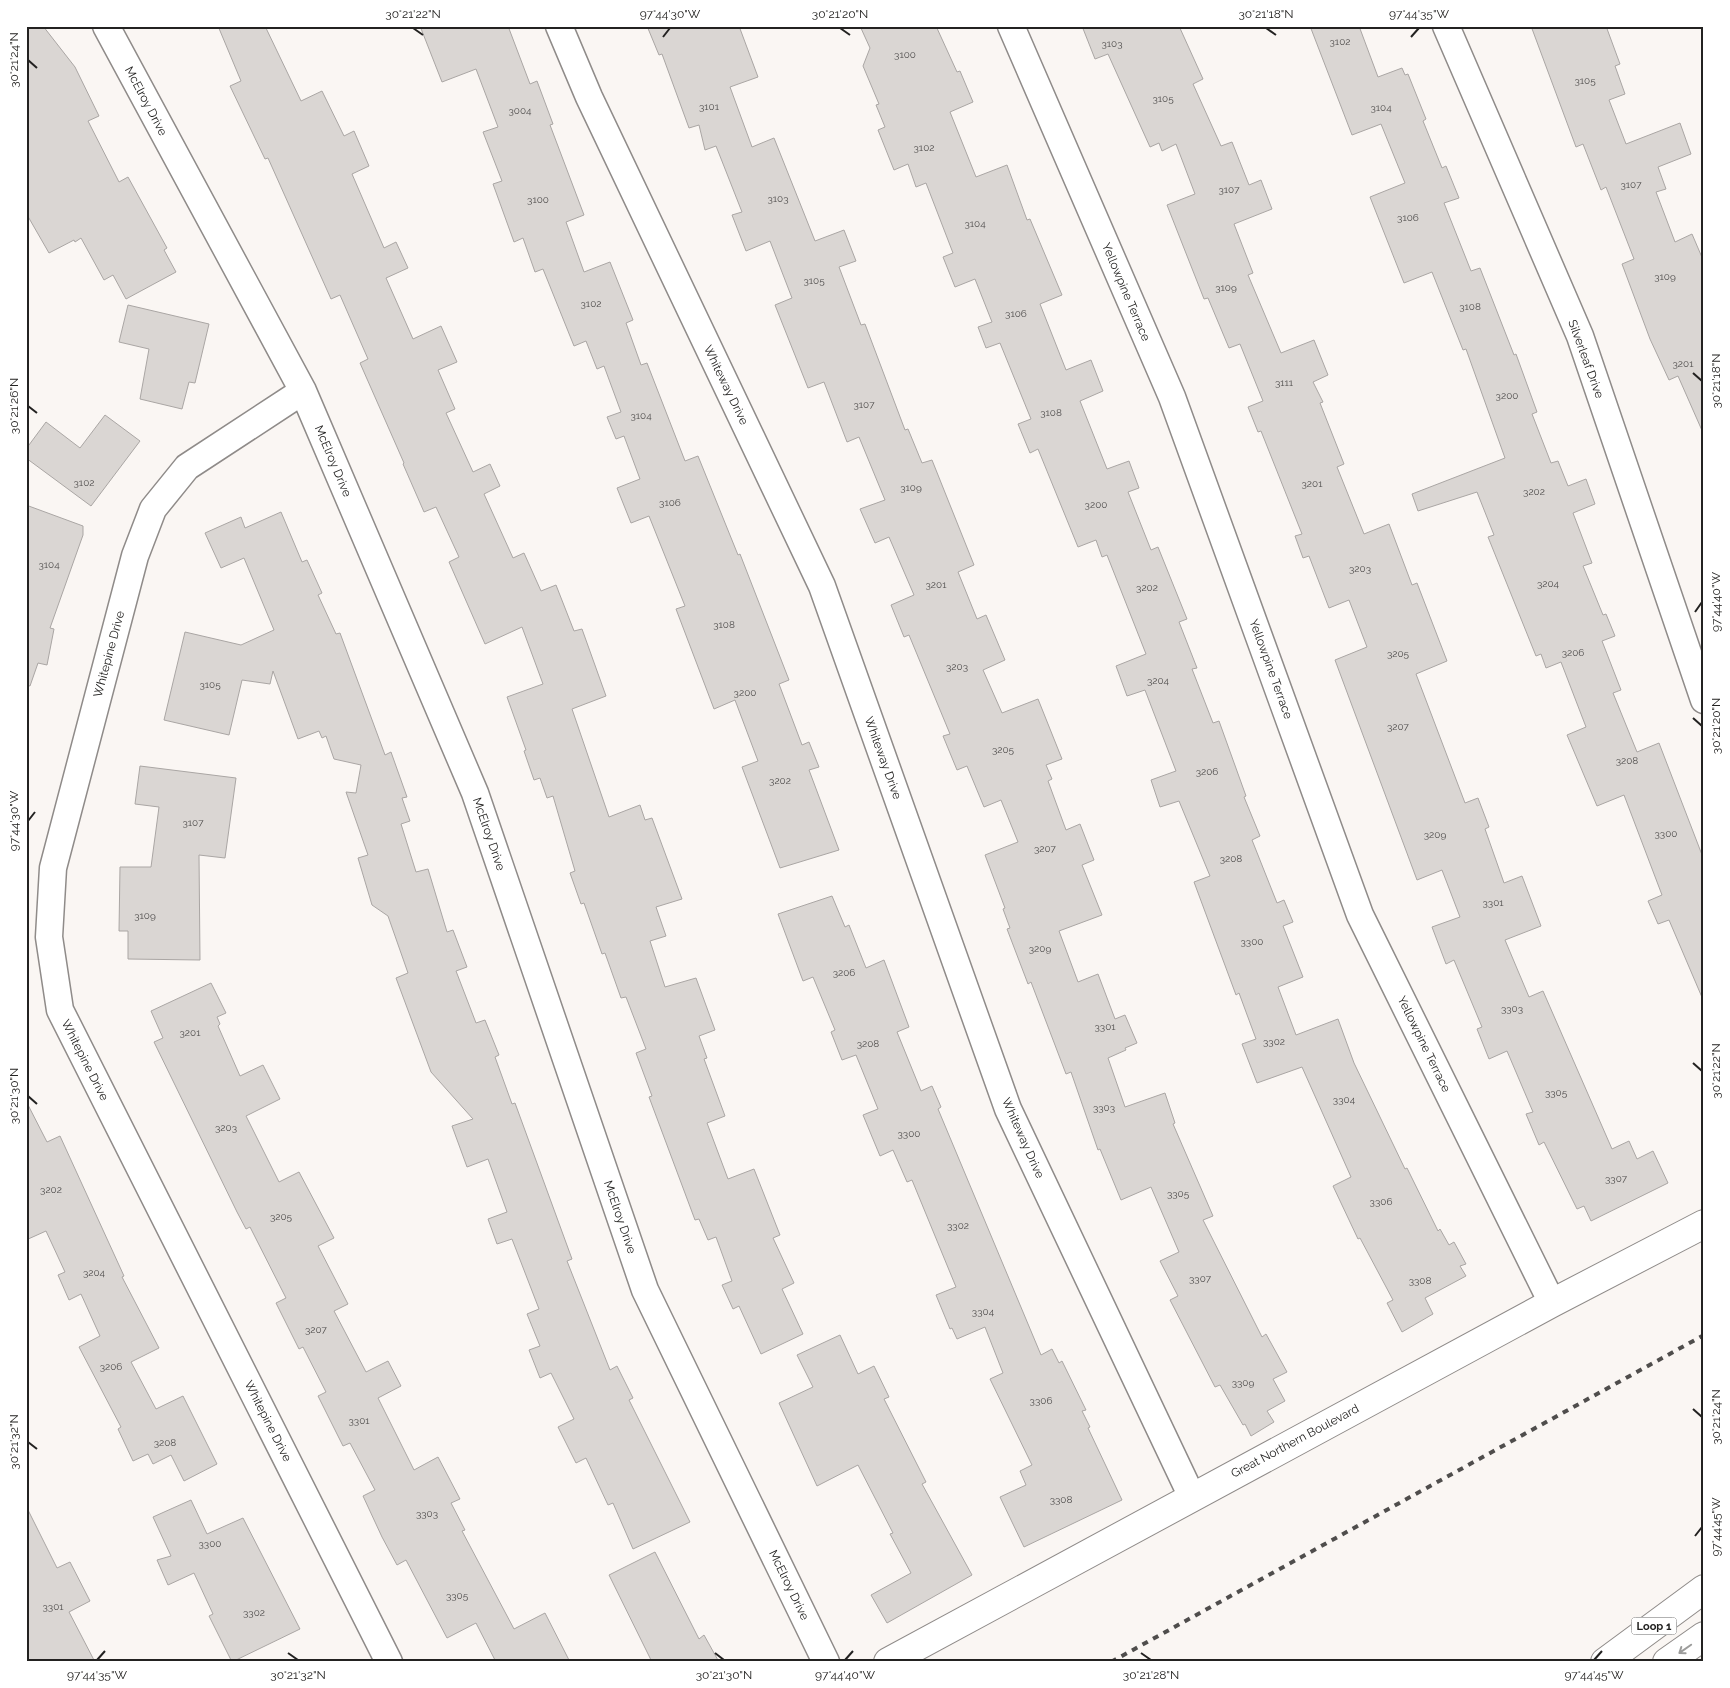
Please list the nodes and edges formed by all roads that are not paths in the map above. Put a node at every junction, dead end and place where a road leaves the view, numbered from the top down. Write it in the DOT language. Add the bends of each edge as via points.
graph roads {
  1 [pos="106,26"];
  2 [pos="559,26"];
  3 [pos="1011,26"];
  4 [pos="1446,26"];
  5 [pos="303,391"];
  6 [pos="1704,700"];
  7 [pos="1704,1224"];
  8 [pos="1552,1303"];
  9 [pos="1192,1497"];
  10 [pos="1704,1589"];
  11 [pos="1704,1636"];
  12 [pos="389,1662"];
  13 [pos="826,1662"];
  14 [pos="888,1662"];
  15 [pos="1605,1662"];
  16 [pos="1667,1662"];
  1 -- 5 [label="street, McElroy Drive"];
  2 -- 9 [label="street, Whiteway Drive" via="589,97 822,586 1008,1109"];
  3 -- 8 [label="street, Yellowpine Terrace" via="1172,397 1360,915"];
  4 -- 6 [label="street, Silverleaf Drive" via="1580,336"];
  5 -- 12 [label="street, Whitepine Drive" via="187,467 153,509 135,556 53,868 49,937 60,1010"];
  5 -- 13 [label="street, McElroy Drive" via="475,793 645,1290"];
  7 -- 8 [label="main road, Great Northern Boulevard"];
  8 -- 9 [label="main road, Great Northern Boulevard"];
  9 -- 14 [label="main road, Great Northern Boulevard"];
  10 -- 15 [label="main road, Loop 1"];
  11 -- 16 [label="main road, one-way"];
}
